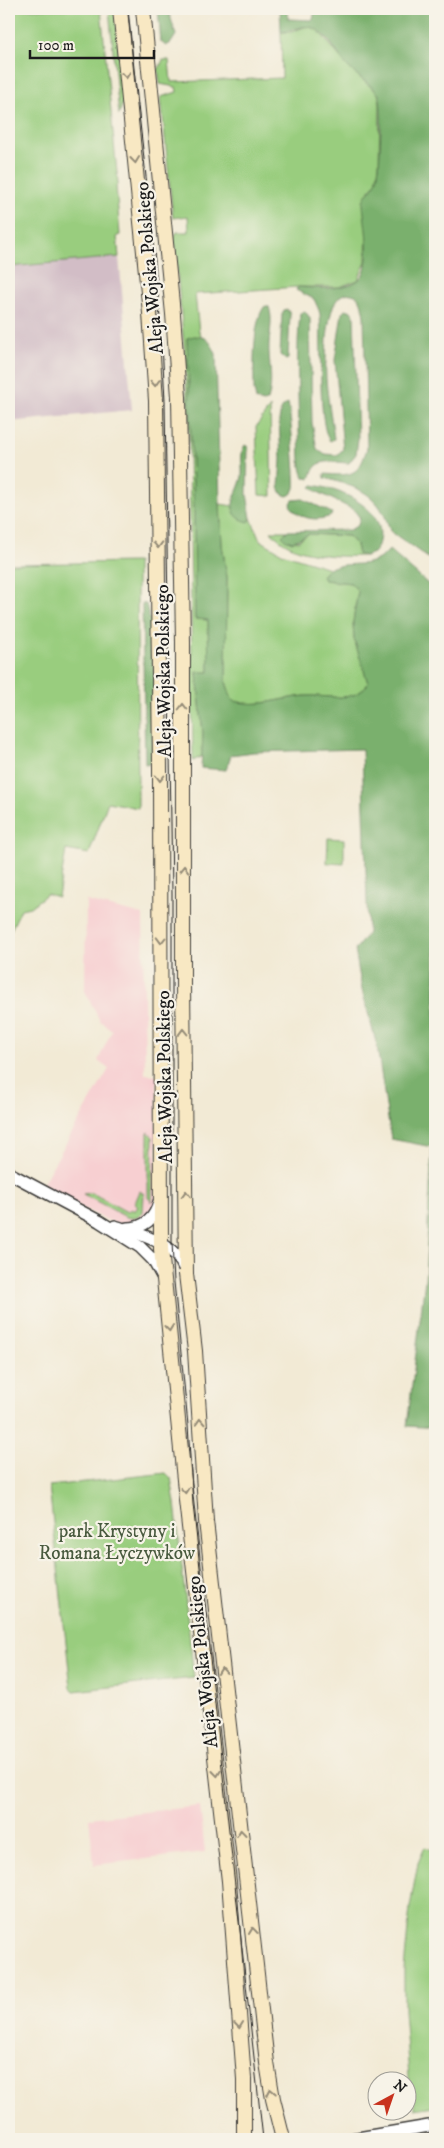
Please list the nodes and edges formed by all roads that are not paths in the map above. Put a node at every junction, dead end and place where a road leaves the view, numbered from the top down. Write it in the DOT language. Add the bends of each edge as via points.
graph roads {
  1 [pos="120,9"];
  2 [pos="143,9"];
  3 [pos="9,1173"];
  4 [pos="160,1200"];
  5 [pos="99,1221"];
  6 [pos="119,1228"];
  7 [pos="143,1241"];
  8 [pos="186,1243"];
  9 [pos="163,1245"];
  10 [pos="186,1274"];
  11 [pos="164,1280"];
  12 [pos="435,2125"];
  13 [pos="244,2139"];
  14 [pos="283,2139"];
  15 [pos="352,2139"];
  1 -- 4 [label="main road, Aleja Wojska Polskiego, one-way" via="151,323 156,408 161,836"];
  8 -- 2 [label="main road, Aleja Wojska Polskiego, one-way" via="179,389"];
  3 -- 5 [label="street"];
  4 -- 6 [label="street" via="148,1222 136,1228"];
  4 -- 9 [label="main road, Aleja Wojska Polskiego"];
  5 -- 6 [label="street"];
  5 -- 7 [label="street"];
  6 -- 7 [label="street"];
  7 -- 9 [label="street"];
  7 -- 11 [label="street"];
  8 -- 9 [label="street"];
  8 -- 10 [label="main road, Aleja Wojska Polskiego"];
  9 -- 10 [label="street" via="179,1259"];
  9 -- 11 [label="main road, Aleja Wojska Polskiego"];
  14 -- 10 [label="main road, Aleja Wojska Polskiego, one-way" via="267,2062 221,1655 204,1502 195,1351"];
  11 -- 13 [label="main road, Aleja Wojska Polskiego, one-way" via="229,1881 245,2082"];
  12 -- 15 [label="street"];
}
